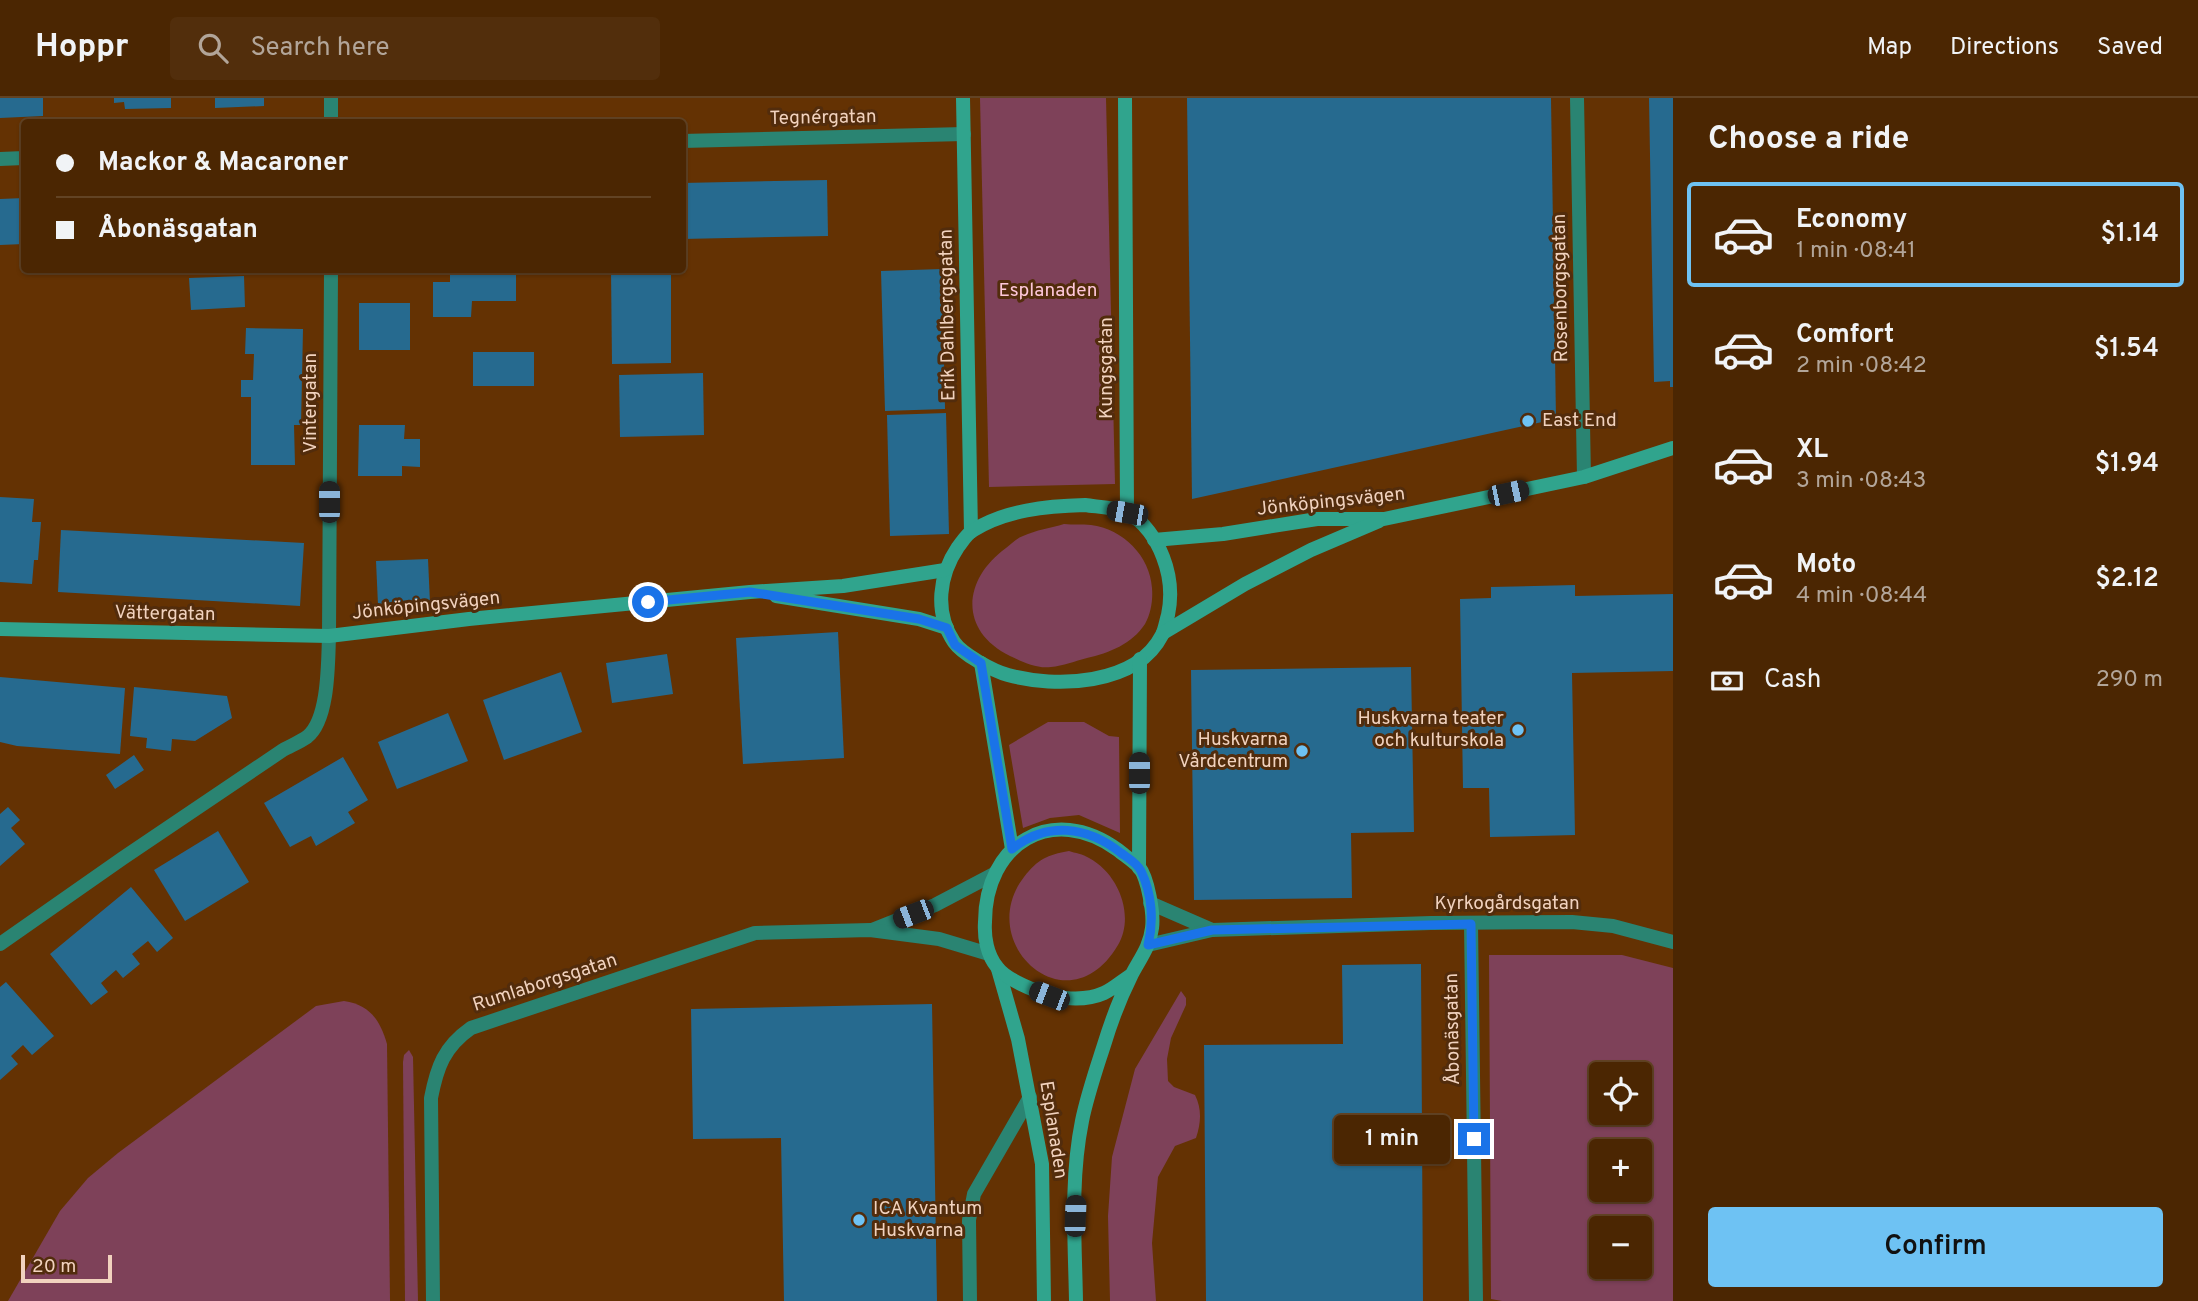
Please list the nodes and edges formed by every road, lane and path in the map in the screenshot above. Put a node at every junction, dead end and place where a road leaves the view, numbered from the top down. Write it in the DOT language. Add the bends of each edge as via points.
graph roads {
  1 [pos="331,98"];
  2 [pos="963,98"];
  3 [pos="1125,98"];
  4 [pos="1577,98"];
  5 [pos="331,119"];
  6 [pos="964,134"];
  7 [pos="686,141"];
  8 [pos="21,158"];
  9 [pos="0,159"];
  10 [pos="331,273"];
  11 [pos="1673,449"];
  12 [pos="1584,477"];
  13 [pos="1127,513"];
  14 [pos="1384,519"];
  15 [pos="971,532"];
  16 [pos="1154,540"];
  17 [pos="944,570"];
  18 [pos="750,592"];
  19 [pos="947,628"];
  20 [pos="0,629"];
  21 [pos="1163,633"];
  22 [pos="329,636"];
  23 [pos="1140,659"];
  24 [pos="981,663"];
  25 [pos="1012,849"];
  26 [pos="1139,868"];
  27 [pos="994,874"];
  28 [pos="1150,904"];
  29 [pos="1471,924"];
  30 [pos="870,930"];
  31 [pos="1212,930"];
  32 [pos="1673,942"];
  33 [pos="0,944"];
  34 [pos="1148,945"];
  35 [pos="989,954"];
  36 [pos="998,969"];
  37 [pos="1131,975"];
  38 [pos="1030,1097"];
  39 [pos="433,1301"];
  40 [pos="970,1301"];
  41 [pos="1044,1301"];
  42 [pos="1076,1301"];
  43 [pos="1476,1301"];
  1 -- 5 [label="street"];
  2 -- 6 [label="street, Erik Dahlbergsgatan"];
  3 -- 13 [label="street, Kungsgatan"];
  4 -- 12 [label="street, Rosenborgsgatan"];
  6 -- 7 [label="street, Tegnérgatan"];
  6 -- 15 [label="street, Erik Dahlbergsgatan"];
  8 -- 9 [label="street"];
  10 -- 22 [label="street, Vintergatan"];
  11 -- 12 [label="street, Jönköpingsvägen"];
  12 -- 14 [label="street, Jönköpingsvägen"];
  13 -- 15 [label="street" via="1085,505 1056,506 1028,510"];
  13 -- 16 [label="street"];
  14 -- 16 [label="street, Jönköpingsvägen" via="1317,519"];
  14 -- 21 [label="street" via="1245,584"];
  15 -- 17 [label="street"];
  16 -- 21 [label="street" via="1171,585"];
  17 -- 18 [label="street, Jönköpingsvägen" via="843,586"];
  17 -- 19 [label="street" via="941,598"];
  18 -- 19 [label="street, Jönköpingsvägen" via="919,619"];
  18 -- 22 [label="street, Jönköpingsvägen"];
  19 -- 24 [label="street" via="955,645"];
  20 -- 22 [label="street, Vättergatan"];
  21 -- 23 [label="street"];
  22 -- 33 [label="street, Jönköpingsvägen" via="327,691 309,736"];
  23 -- 24 [label="street" via="1091,681 1062,683 1032,681"];
  23 -- 26 [label="street"];
  24 -- 25 [label="street"];
  25 -- 26 [label="street" via="1040,833 1081,831 1108,844"];
  25 -- 27 [label="street"];
  26 -- 28 [label="street"];
  27 -- 30 [label="street, Rumlaborgsgatan" via="935,905"];
  27 -- 35 [label="street" via="985,908"];
  28 -- 31 [label="street"];
  28 -- 34 [label="street"];
  29 -- 31 [label="street, Kyrkogårdsgatan"];
  29 -- 32 [label="street, Kyrkogårdsgatan" via="1573,922 1613,926"];
  29 -- 43 [label="street, Åbonäsgatan"];
  30 -- 35 [label="street, Rumlaborgsgatan" via="939,939"];
  30 -- 39 [label="street, Rumlaborgsgatan" via="755,933 471,1028 456,1039 436,1070 430,1098"];
  31 -- 34 [label="street"];
  34 -- 37 [label="street"];
  35 -- 36 [label="street"];
  36 -- 37 [label="street" via="1024,986 1068,999 1104,993"];
  36 -- 38 [label="street, Esplanaden"];
  37 -- 42 [label="street, Esplanaden" via="1082,1121 1076,1176"];
  38 -- 40 [label="street" via="974,1194 969,1220"];
  38 -- 41 [label="street, Esplanaden" via="1042,1164"];
}
